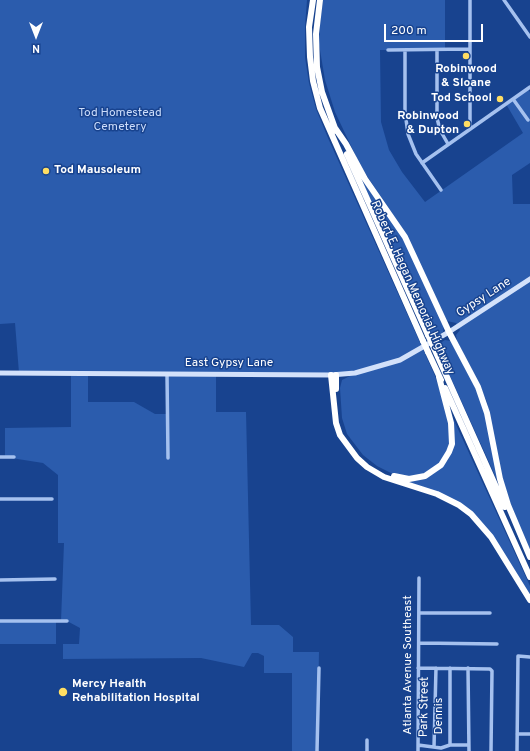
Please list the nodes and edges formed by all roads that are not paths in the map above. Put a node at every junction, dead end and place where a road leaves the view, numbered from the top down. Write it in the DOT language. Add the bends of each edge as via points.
graph roads {
  1 [pos="313,0"];
  2 [pos="320,0"];
  3 [pos="470,0"];
  4 [pos="504,0"];
  5 [pos="530,37"];
  6 [pos="469,49"];
  7 [pos="388,50"];
  8 [pos="405,50"];
  9 [pos="437,50"];
  10 [pos="530,87"];
  11 [pos="513,99"];
  12 [pos="470,119"];
  13 [pos="528,120"];
  14 [pos="478,124"];
  15 [pos="335,128"];
  16 [pos="470,129"];
  17 [pos="448,144"];
  18 [pos="422,163"];
  19 [pos="441,190"];
  20 [pos="530,280"];
  21 [pos="449,332"];
  22 [pos="431,350"];
  23 [pos="0,373"];
  24 [pos="167,374"];
  25 [pos="333,375"];
  26 [pos="439,377"];
  27 [pos="0,457"];
  28 [pos="14,457"];
  29 [pos="168,458"];
  30 [pos="0,499"];
  31 [pos="52,499"];
  32 [pos="530,557"];
  33 [pos="530,563"];
  34 [pos="530,577"];
  35 [pos="419,578"];
  36 [pos="55,579"];
  37 [pos="0,580"];
  38 [pos="530,600"];
  39 [pos="419,613"];
  40 [pos="490,613"];
  41 [pos="0,621"];
  42 [pos="67,621"];
  43 [pos="419,643"];
  44 [pos="498,644"];
  45 [pos="530,656"];
  46 [pos="319,668"];
  47 [pos="418,668"];
  48 [pos="436,668"];
  49 [pos="450,668"];
  50 [pos="468,668"];
  51 [pos="517,734"];
  52 [pos="530,734"];
  53 [pos="367,740"];
  54 [pos="450,745"];
  55 [pos="469,745"];
  56 [pos="418,746"];
  57 [pos="434,747"];
  58 [pos="317,751"];
  59 [pos="367,751"];
  60 [pos="418,751"];
  61 [pos="469,751"];
  62 [pos="491,751"];
  63 [pos="517,751"];
  1 -- 22 [label="highway, Robert E. Hagan Memorial Highway, bridge" via="309,27 310,57 320,108 423,341"];
  2 -- 15 [label="highway, Robert E. Hagan Memorial Highway" via="316,34 318,67 322,92"];
  3 -- 6 [label="street"];
  4 -- 5 [label="street"];
  6 -- 9 [label="street"];
  6 -- 12 [label="street"];
  7 -- 8 [label="street"];
  8 -- 9 [label="street"];
  8 -- 18 [label="street" via="406,125 412,145"];
  9 -- 17 [label="street" via="438,118 440,130"];
  10 -- 11 [label="street"];
  11 -- 13 [label="street"];
  11 -- 14 [label="street"];
  12 -- 14 [label="street"];
  12 -- 16 [label="street"];
  14 -- 16 [label="street"];
  15 -- 21 [label="highway" via="365,179 405,237"];
  15 -- 22 [label="highway, Robert E. Hagan Memorial Highway, bridge" via="428,335"];
  16 -- 17 [label="street"];
  17 -- 18 [label="street"];
  18 -- 19 [label="street"];
  20 -- 21 [label="main road, Gypsy Lane"];
  21 -- 25 [label="main road, East Gypsy Lane" via="400,360 375,369"];
  21 -- 32 [label="highway" via="484,403 502,486"];
  22 -- 26 [label="highway, Robert E. Hagan Memorial Highway"];
  22 -- 33 [label="highway, Robert E. Hagan Memorial Highway"];
  23 -- 24 [label="main road, East Gypsy Lane"];
  24 -- 25 [label="main road, East Gypsy Lane"];
  24 -- 29 [label="street"];
  25 -- 26 [label="highway" via="339,421 352,447 375,468 393,476 409,479 431,473 441,465 452,444 451,423"];
  25 -- 38 [label="highway" via="336,423 344,441 357,458 384,477 437,494 471,514 491,536"];
  26 -- 34 [label="highway, Robert E. Hagan Memorial Highway"];
  27 -- 28 [label="street"];
  30 -- 31 [label="street"];
  35 -- 39 [label="street, Atlanta Avenue Southeast"];
  36 -- 37 [label="street"];
  39 -- 40 [label="street"];
  39 -- 43 [label="street, Atlanta Avenue Southeast"];
  41 -- 42 [label="street"];
  43 -- 44 [label="street"];
  43 -- 47 [label="street, Atlanta Avenue Southeast"];
  45 -- 51 [label="street" via="518,656"];
  46 -- 58 [label="street"];
  47 -- 48 [label="street"];
  47 -- 56 [label="street, Atlanta Avenue Southeast"];
  48 -- 49 [label="street"];
  48 -- 57 [label="street, Park Street"];
  49 -- 50 [label="street"];
  49 -- 54 [label="street, Dennis"];
  50 -- 55 [label="street"];
  50 -- 62 [label="street" via="490,669 493,675"];
  51 -- 52 [label="street"];
  51 -- 63 [label="street"];
  53 -- 59 [label="street"];
  54 -- 55 [label="street, Dennis"];
  54 -- 57 [label="street"];
  55 -- 61 [label="street"];
  56 -- 57 [label="street"];
  56 -- 60 [label="street, Atlanta Avenue Southeast"];
}
